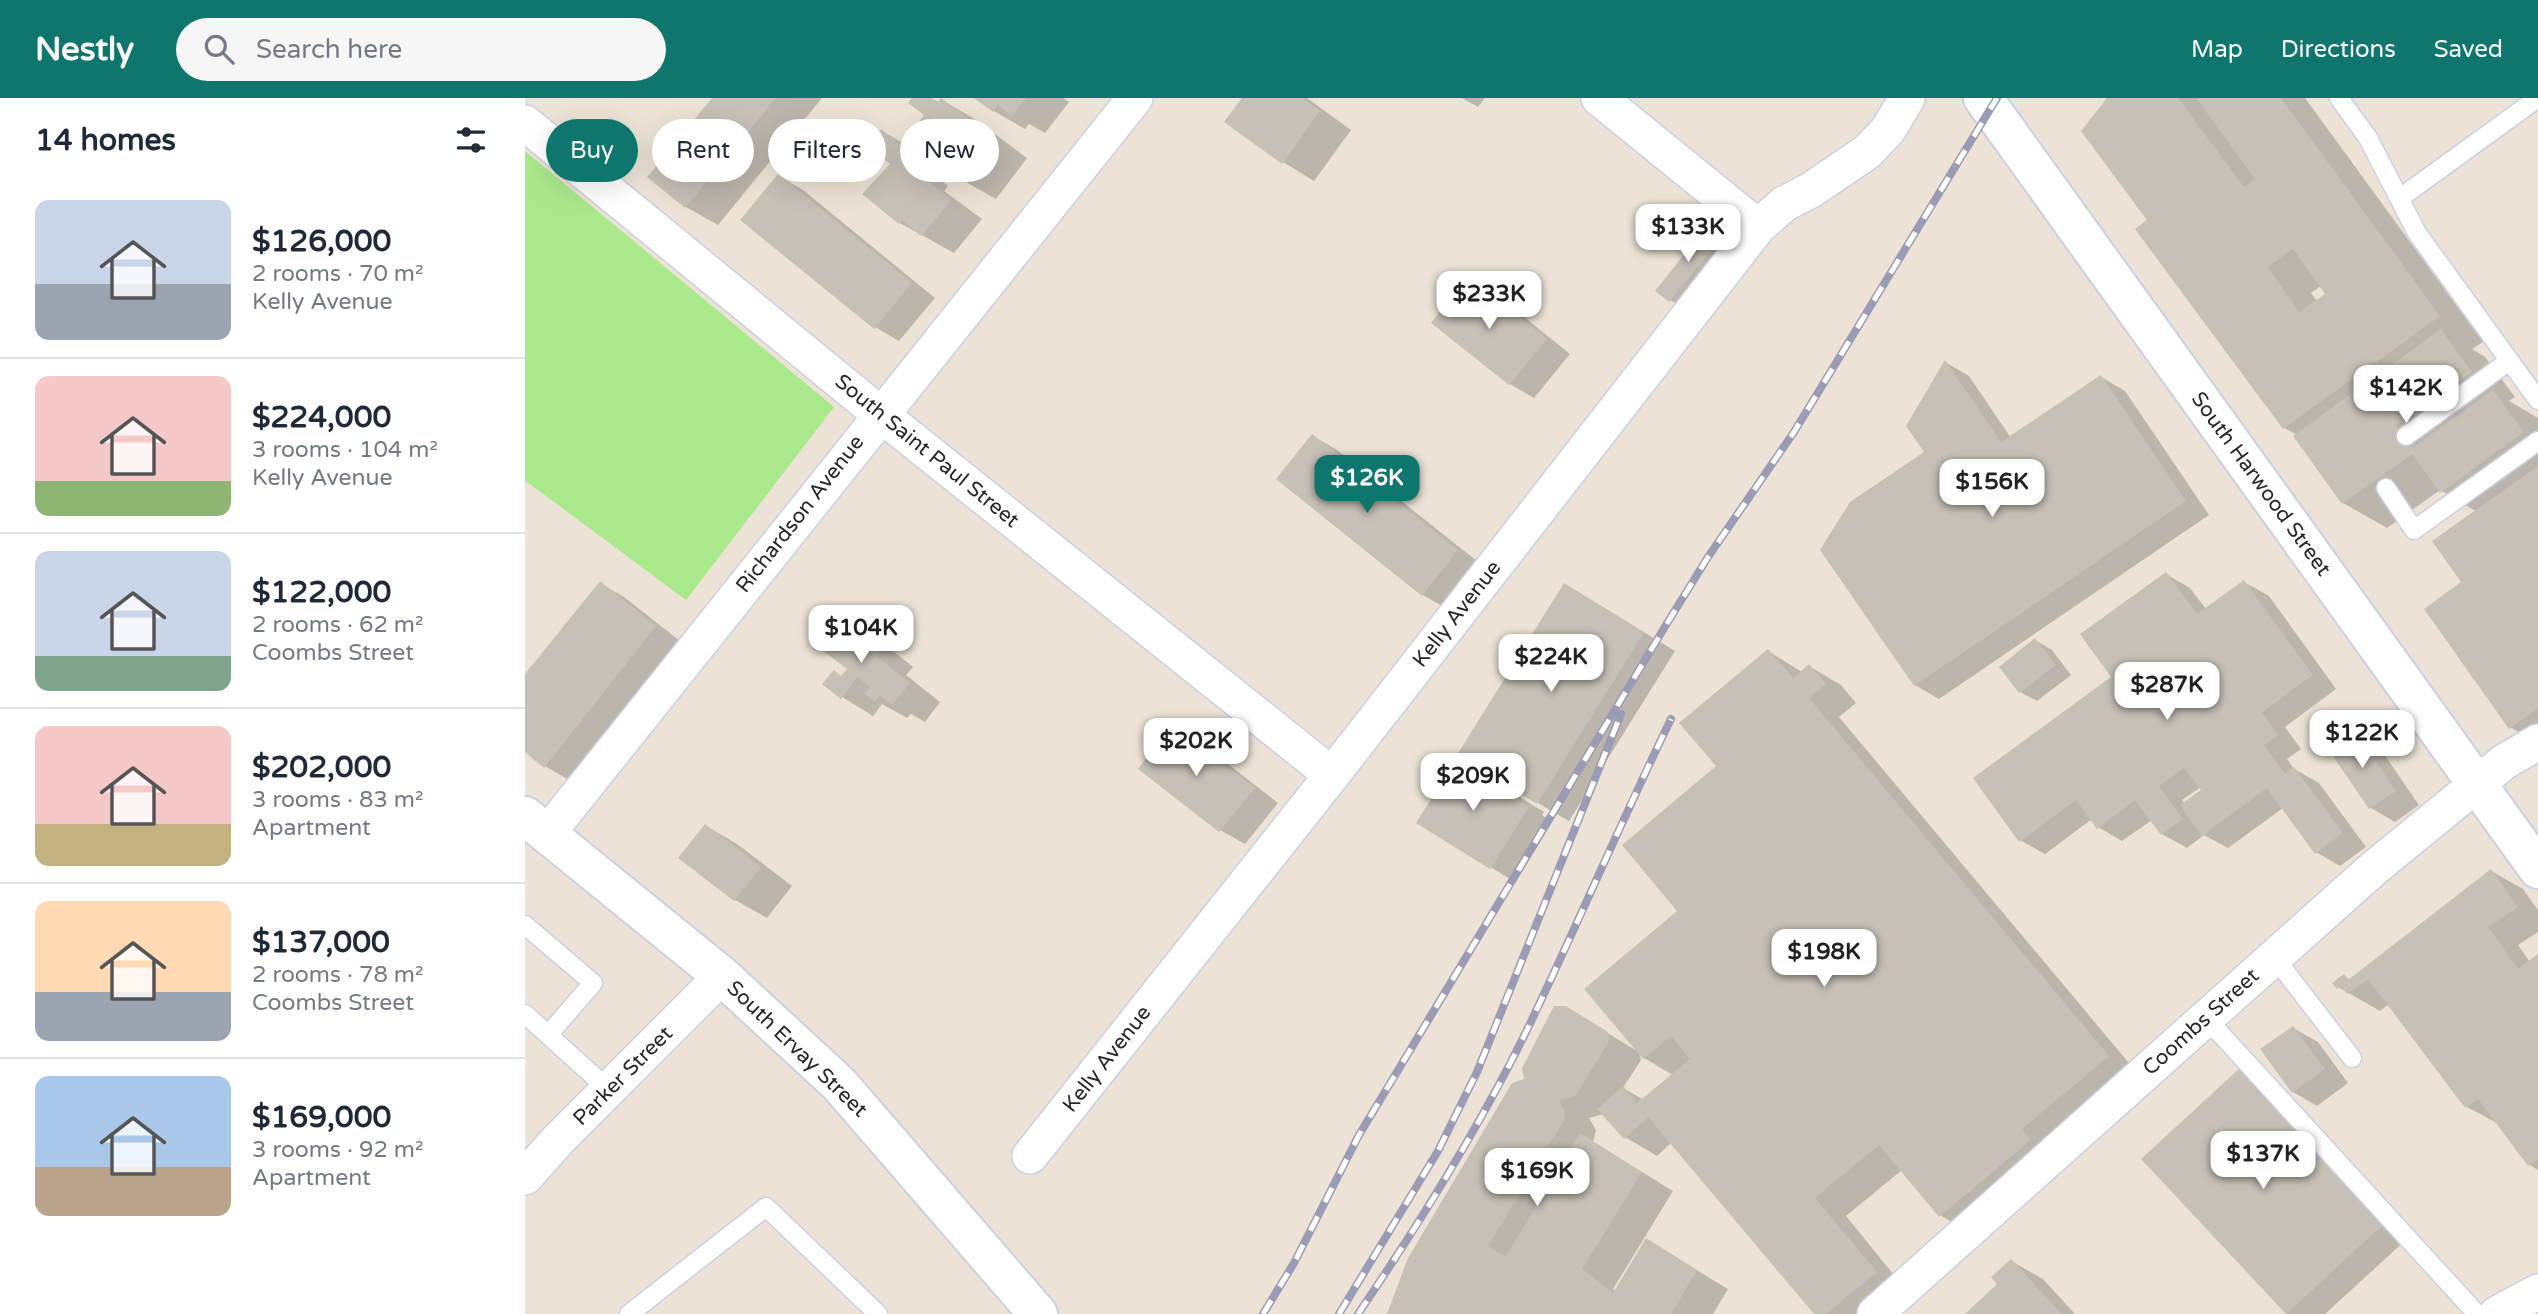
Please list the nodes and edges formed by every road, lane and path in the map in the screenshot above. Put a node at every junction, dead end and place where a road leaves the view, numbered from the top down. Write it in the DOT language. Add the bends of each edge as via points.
graph roads {
  1 [pos="1135,98"];
  2 [pos="1599,98"];
  3 [pos="1907,98"];
  4 [pos="1983,98"];
  5 [pos="2339,98"];
  6 [pos="2538,98"];
  7 [pos="525,122"];
  8 [pos="2400,198"];
  9 [pos="1758,227"];
  10 [pos="2509,361"];
  11 [pos="2538,400"];
  12 [pos="880,414"];
  13 [pos="2406,436"];
  14 [pos="2538,441"];
  15 [pos="2386,488"];
  16 [pos="2538,742"];
  17 [pos="1332,775"];
  18 [pos="2478,785"];
  19 [pos="536,825"];
  20 [pos="2538,869"];
  21 [pos="525,925"];
  22 [pos="2274,957"];
  23 [pos="722,976"];
  24 [pos="525,1014"];
  25 [pos="2199,1023"];
  26 [pos="548,1035"];
  27 [pos="2352,1058"];
  28 [pos="608,1089"];
  29 [pos="1030,1156"];
  30 [pos="525,1177"];
  31 [pos="2538,1293"];
  32 [pos="629,1314"];
  33 [pos="878,1314"];
  34 [pos="1038,1314"];
  35 [pos="1875,1314"];
  36 [pos="2477,1314"];
  37 [pos="2497,1314"];
  1 -- 12 [label="street, Richardson Avenue"];
  2 -- 9 [label="street"];
  3 -- 9 [label="street, Kelly Avenue" via="1888,130 1867,152 1784,204"];
  4 -- 18 [label="street, South Harwood Street"];
  5 -- 8 [label="lane" via="2368,138"];
  6 -- 8 [label="lane"];
  7 -- 12 [label="street, South Saint Paul Street"];
  8 -- 10 [label="lane" via="2417,233"];
  9 -- 17 [label="street, Kelly Avenue"];
  10 -- 11 [label="lane"];
  10 -- 13 [label="lane"];
  12 -- 17 [label="street, South Saint Paul Street"];
  12 -- 19 [label="street, Richardson Avenue"];
  14 -- 15 [label="lane" via="2414,530"];
  16 -- 18 [label="street, Coombs Street" via="2504,762"];
  17 -- 29 [label="street, Kelly Avenue"];
  18 -- 20 [label="street, South Harwood Street"];
  18 -- 22 [label="street, Coombs Street"];
  19 -- 23 [label="street, South Ervay Street"];
  21 -- 26 [label="lane" via="593,983"];
  22 -- 25 [label="street, Coombs Street"];
  22 -- 27 [label="lane"];
  23 -- 28 [label="street, Parker Street"];
  23 -- 34 [label="street, South Ervay Street" via="839,1084"];
  24 -- 26 [label="lane"];
  25 -- 35 [label="street, Coombs Street"];
  25 -- 36 [label="lane" via="2217,1030"];
  26 -- 28 [label="lane"];
  28 -- 30 [label="street, Parker Street"];
  31 -- 37 [label="street"];
  32 -- 33 [label="lane" via="766,1207"];
}
